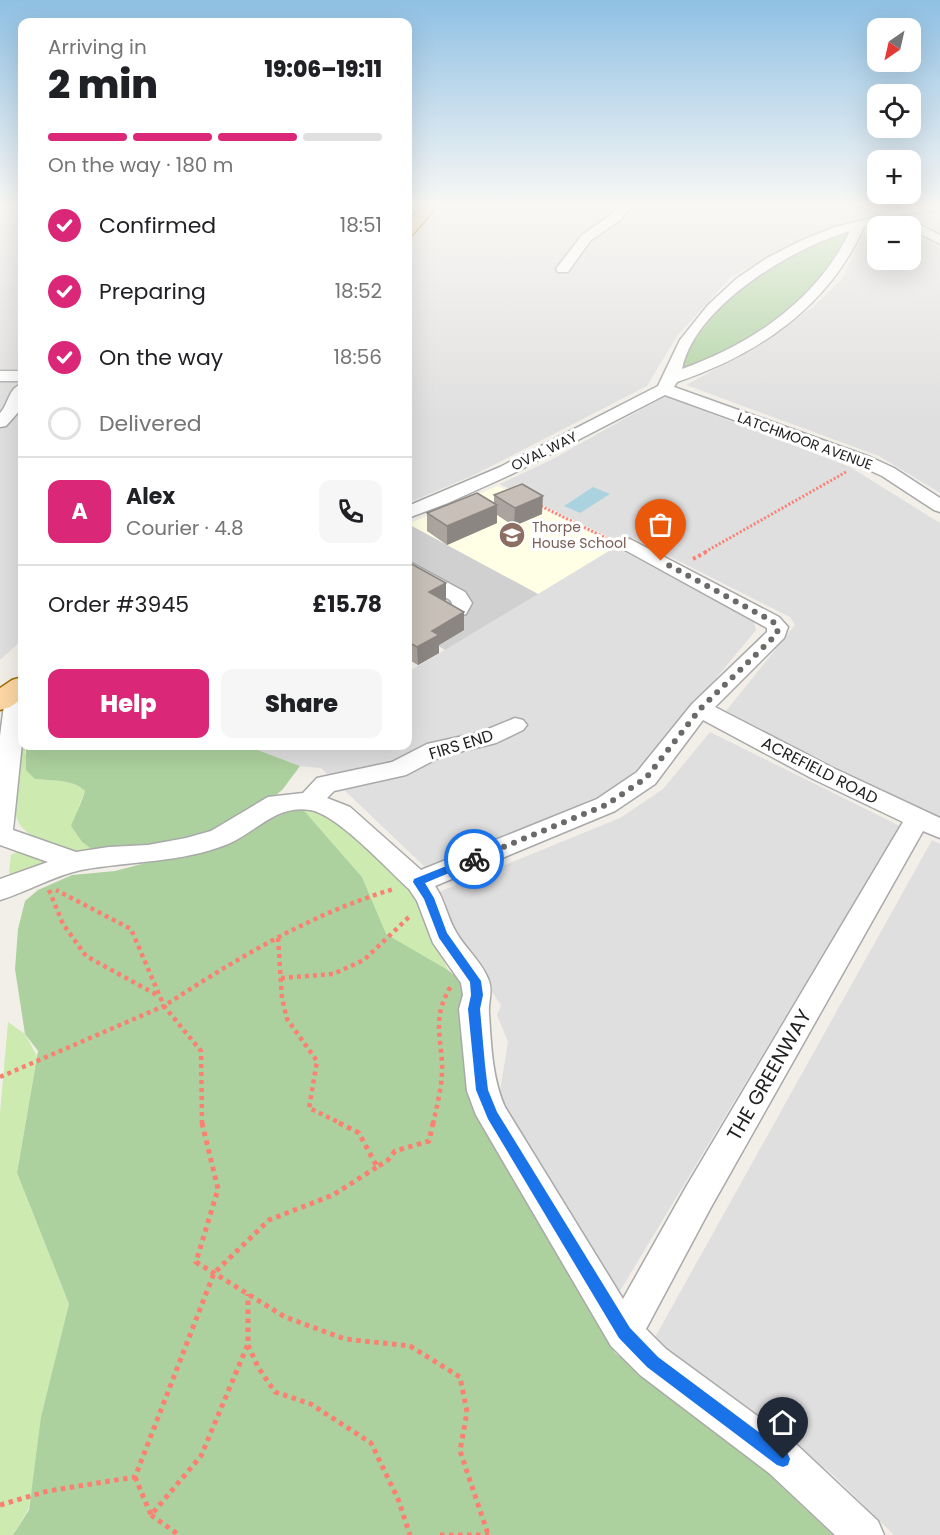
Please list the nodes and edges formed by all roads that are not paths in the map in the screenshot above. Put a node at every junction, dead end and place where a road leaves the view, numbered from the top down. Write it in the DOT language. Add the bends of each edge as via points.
graph roads {
  1 [pos="751,275"];
  2 [pos="833,275"];
  3 [pos="0,376"];
  4 [pos="18,376"];
  5 [pos="668,384"];
  6 [pos="18,394"];
  7 [pos="0,422"];
  8 [pos="940,506"];
  9 [pos="412,510"];
  10 [pos="630,545"];
  11 [pos="412,569"];
  12 [pos="459,610"];
  13 [pos="13,692"];
  14 [pos="700,709"];
  15 [pos="515,725"];
  16 [pos="310,801"];
  17 [pos="929,824"];
  18 [pos="0,836"];
  19 [pos="74,862"];
  20 [pos="0,890"];
  21 [pos="423,890"];
  22 [pos="624,1333"];
  23 [pos="864,1535"];
  1 -- 5 [label="street" via="725,294 689,338"];
  2 -- 5 [label="street, OVAL WAY" via="795,311 708,366"];
  3 -- 4 [label="street"];
  5 -- 8 [label="street, LATCHMOOR AVENUE" via="864,460"];
  5 -- 9 [label="street, OVAL WAY" via="565,442"];
  6 -- 7 [label="street" via="15,407"];
  10 -- 14 [label="street" via="778,627 763,650"];
  11 -- 12 [label="street" via="458,596 462,603"];
  13 -- 18 [label="street"];
  14 -- 17 [label="street, ACREFIELD ROAD"];
  14 -- 21 [label="street" via="646,778 606,805"];
  15 -- 16 [label="street, FIRS END" via="488,738 435,750 398,769 326,784"];
  16 -- 19 [label="street" via="277,803 220,837 186,847"];
  16 -- 21 [label="street" via="341,813"];
  17 -- 22 [label="street, THE GREENWAY" via="698,1198"];
  18 -- 19 [label="street"];
  19 -- 20 [label="street"];
  21 -- 22 [label="street" via="442,935 475,981 482,1090 492,1115"];
  22 -- 23 [label="street" via="653,1362 783,1459"];
}
